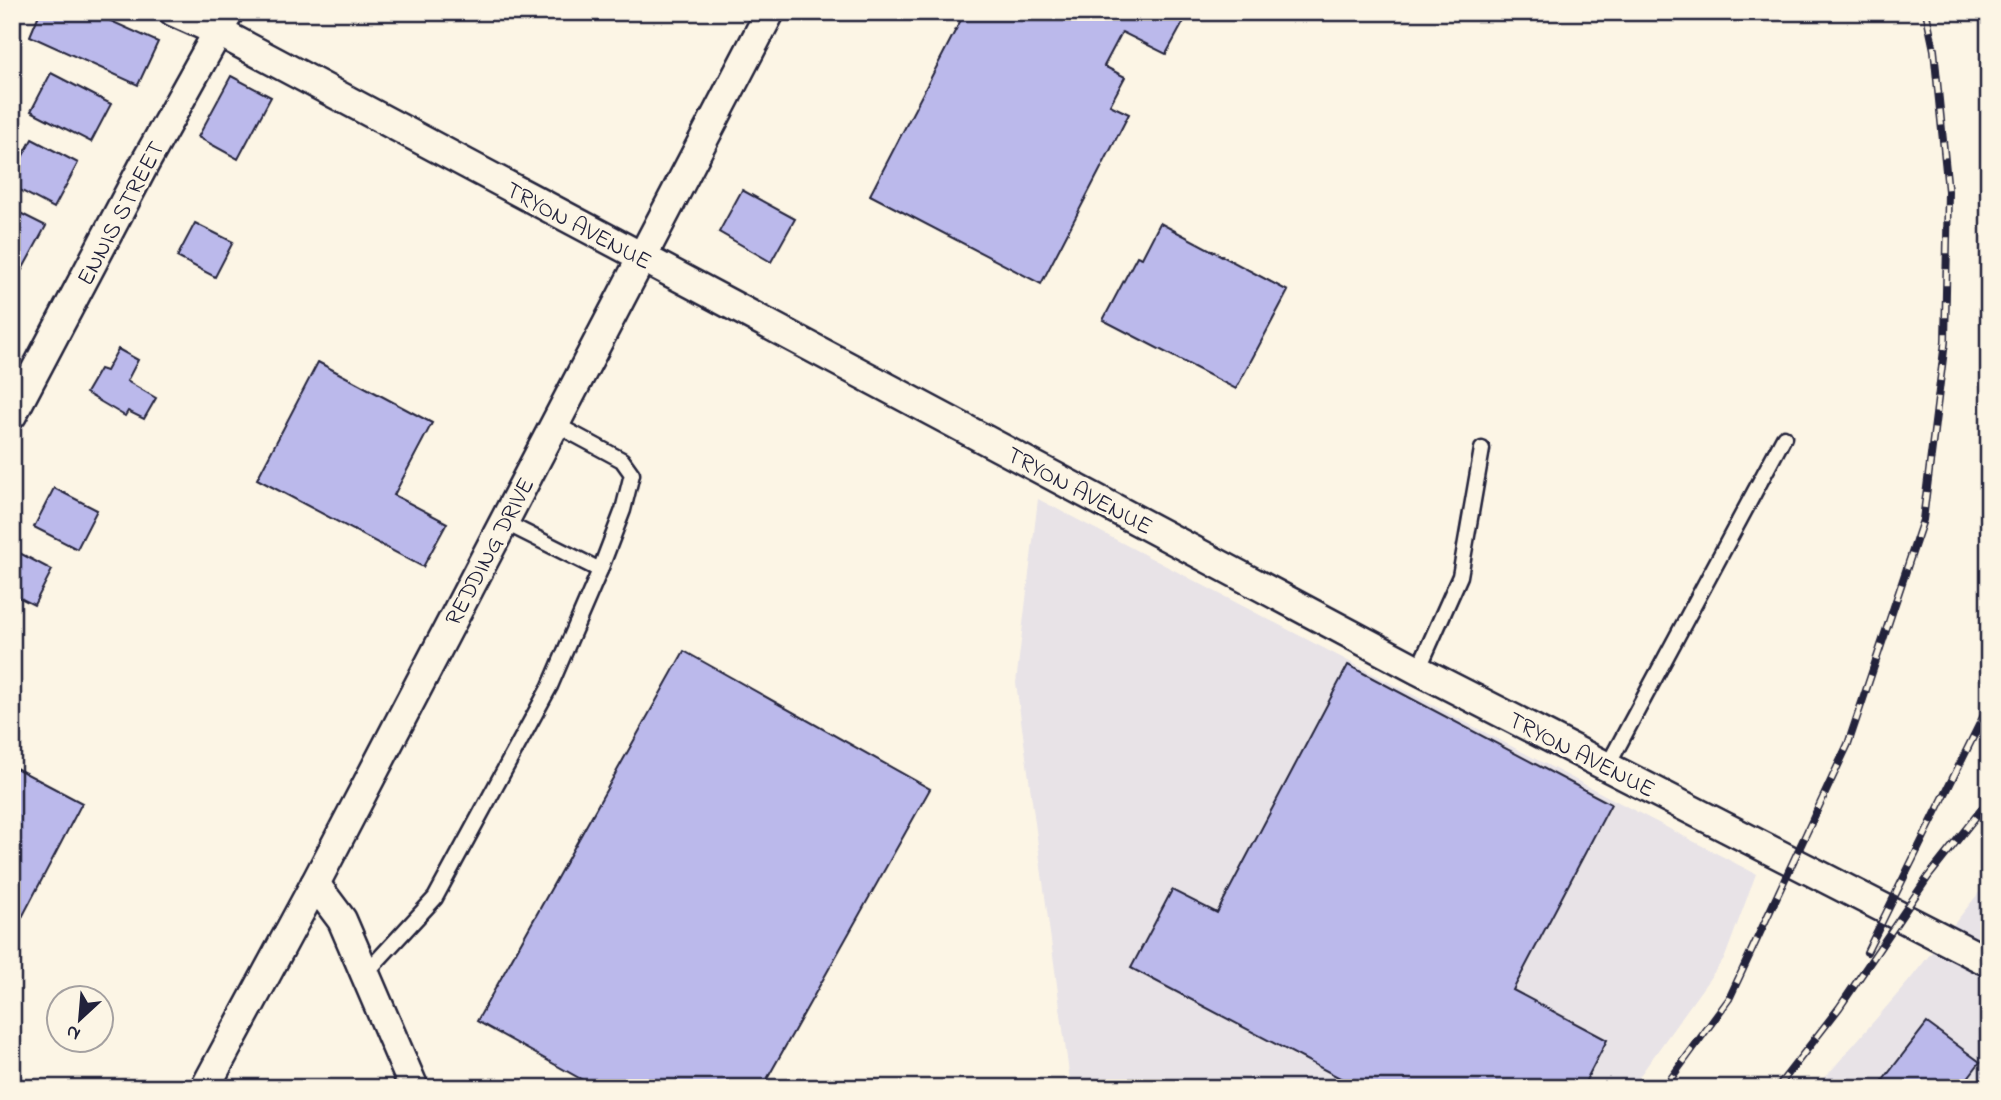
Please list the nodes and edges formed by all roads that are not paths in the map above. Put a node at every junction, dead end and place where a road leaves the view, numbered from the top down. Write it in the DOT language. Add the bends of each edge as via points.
graph roads {
  1 [pos="174,12"];
  2 [pos="770,12"];
  3 [pos="224,22"];
  4 [pos="642,258"];
  5 [pos="12,415"];
  6 [pos="555,424"];
  7 [pos="1784,437"];
  8 [pos="1482,449"];
  9 [pos="504,522"];
  10 [pos="600,570"];
  11 [pos="1418,670"];
  12 [pos="1607,767"];
  13 [pos="314,884"];
  14 [pos="1989,962"];
  15 [pos="365,974"];
  16 [pos="205,1088"];
  17 [pos="414,1088"];
  1 -- 3 [label="street, TRYON AVENUE"];
  2 -- 4 [label="street, REDDING DRIVE"];
  3 -- 4 [label="street, TRYON AVENUE"];
  3 -- 5 [label="street, ENNIS STREET"];
  4 -- 6 [label="street, REDDING DRIVE"];
  4 -- 11 [label="street, TRYON AVENUE"];
  6 -- 9 [label="street, REDDING DRIVE"];
  6 -- 10 [label="lane" via="622,460 632,474"];
  7 -- 12 [label="lane"];
  8 -- 11 [label="lane" via="1460,576"];
  9 -- 10 [label="lane"];
  9 -- 13 [label="street, REDDING DRIVE"];
  10 -- 15 [label="lane" via="550,686 435,898"];
  11 -- 12 [label="street, TRYON AVENUE"];
  12 -- 14 [label="street, TRYON AVENUE"];
  13 -- 15 [label="street" via="342,920"];
  13 -- 16 [label="street, REDDING DRIVE"];
  15 -- 17 [label="street"];
}
